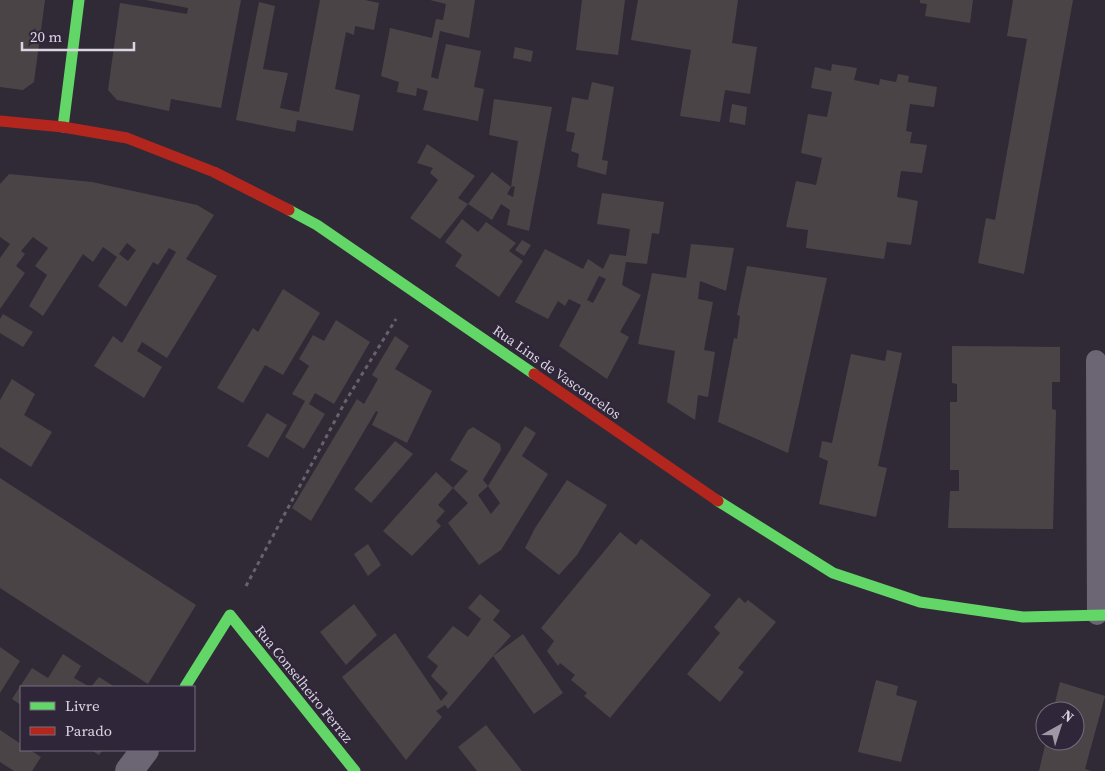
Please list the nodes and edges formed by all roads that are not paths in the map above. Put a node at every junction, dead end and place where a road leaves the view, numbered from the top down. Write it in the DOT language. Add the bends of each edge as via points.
graph roads {
  1 [pos="79,0"];
  2 [pos="0,121"];
  3 [pos="63,127"];
  4 [pos="1096,360"];
  5 [pos="1101,615"];
  6 [pos="186,686"];
  7 [pos="144,751"];
  8 [pos="129,771"];
  9 [pos="355,771"];
  1 -- 3 [label="street"];
  2 -- 3 [label="street, Rua Lins de Vasconcelos"];
  3 -- 5 [label="street, Rua Lins de Vasconcelos" via="126,138 214,172 318,225 741,517 833,573 920,602 1023,617"];
  4 -- 5 [label="lane"];
  6 -- 9 [label="street, Rua Conselheiro Ferraz" via="230,616"];
  7 -- 8 [label="street"];
}
